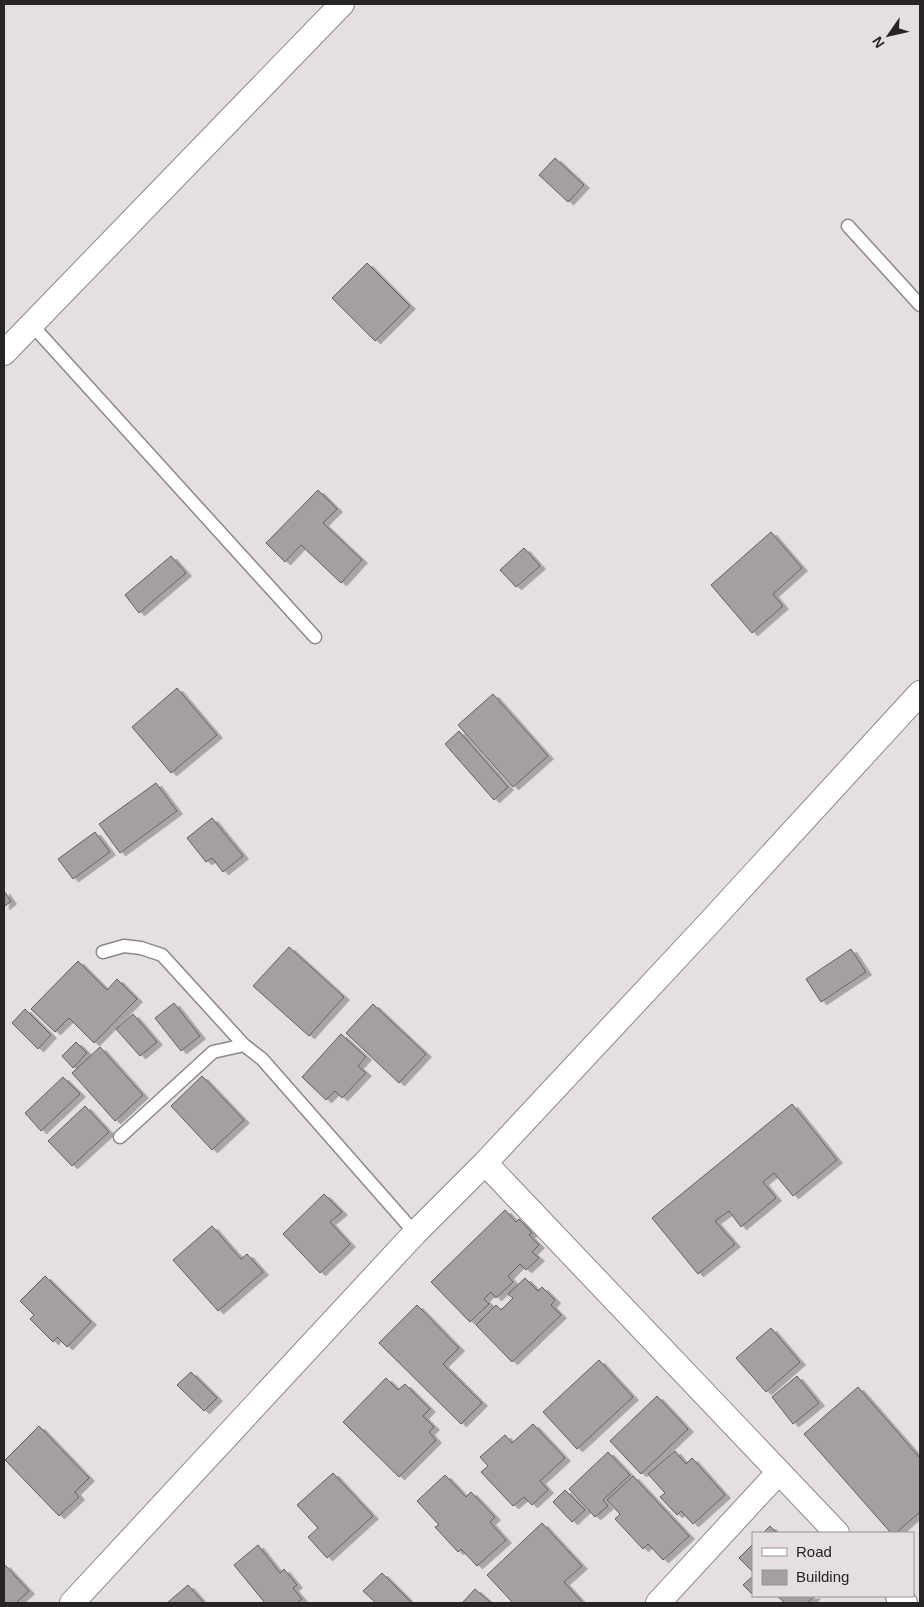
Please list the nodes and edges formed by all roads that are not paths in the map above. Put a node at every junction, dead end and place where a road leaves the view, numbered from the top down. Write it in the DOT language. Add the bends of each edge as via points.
graph roads {
  1 [pos="342,4"];
  2 [pos="848,226"];
  3 [pos="920,305"];
  4 [pos="31,324"];
  5 [pos="4,353"];
  6 [pos="315,637"];
  7 [pos="920,693"];
  8 [pos="103,952"];
  9 [pos="244,1045"];
  10 [pos="120,1137"];
  11 [pos="485,1163"];
  12 [pos="415,1233"];
  13 [pos="778,1473"];
  14 [pos="836,1532"];
  15 [pos="72,1603"];
  16 [pos="658,1603"];
  1 -- 4 [label="street"];
  2 -- 3 [label="lane"];
  4 -- 5 [label="street"];
  4 -- 6 [label="lane"];
  7 -- 11 [label="street"];
  8 -- 9 [label="lane" via="124,946 162,955"];
  9 -- 10 [label="lane" via="213,1052"];
  9 -- 12 [label="lane" via="262,1059"];
  11 -- 12 [label="street"];
  11 -- 13 [label="street"];
  12 -- 15 [label="street"];
  13 -- 14 [label="street"];
  13 -- 16 [label="street"];
}
